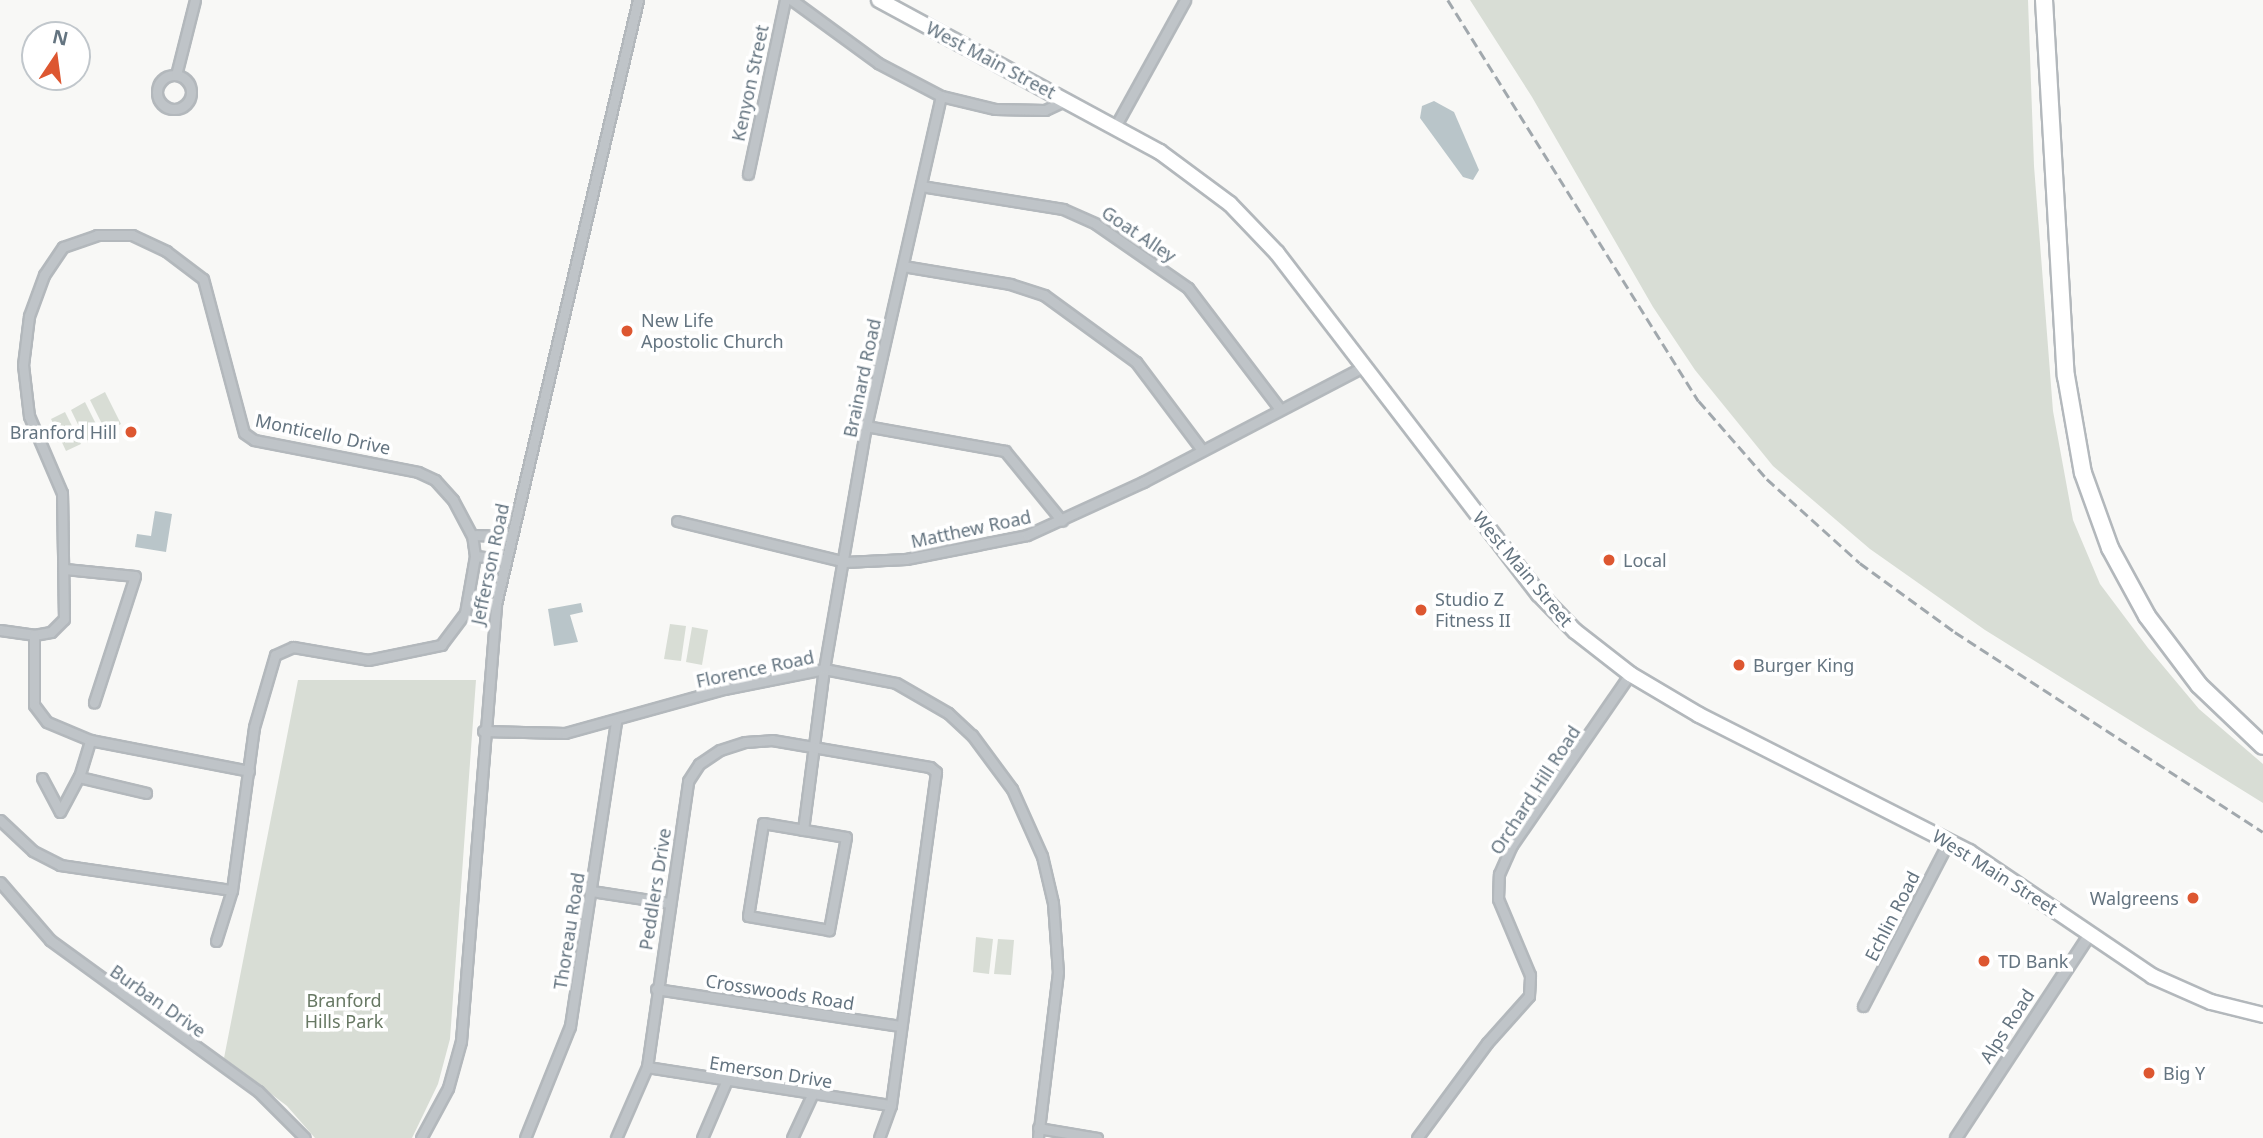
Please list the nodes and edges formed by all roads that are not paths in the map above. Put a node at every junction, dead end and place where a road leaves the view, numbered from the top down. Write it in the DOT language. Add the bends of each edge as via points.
graph roads {
  1 [pos="195,0"];
  2 [pos="638,0"];
  3 [pos="785,0"];
  4 [pos="793,0"];
  5 [pos="879,0"];
  6 [pos="1185,0"];
  7 [pos="2044,0"];
  8 [pos="2052,0"];
  9 [pos="176,75"];
  10 [pos="941,96"];
  11 [pos="1066,100"];
  12 [pos="1115,127"];
  13 [pos="748,174"];
  14 [pos="921,186"];
  15 [pos="903,266"];
  16 [pos="1363,367"];
  17 [pos="1280,409"];
  18 [pos="866,426"];
  19 [pos="1202,450"];
  20 [pos="677,521"];
  21 [pos="1062,522"];
  22 [pos="472,535"];
  23 [pos="512,536"];
  24 [pos="475,556"];
  25 [pos="506,559"];
  26 [pos="845,562"];
  27 [pos="65,569"];
  28 [pos="0,630"];
  29 [pos="34,635"];
  30 [pos="824,669"];
  31 [pos="1630,674"];
  32 [pos="94,702"];
  33 [pos="616,722"];
  34 [pos="483,731"];
  35 [pos="2263,735"];
  36 [pos="90,740"];
  37 [pos="816,745"];
  38 [pos="2263,746"];
  39 [pos="249,771"];
  40 [pos="42,778"];
  41 [pos="79,778"];
  42 [pos="146,793"];
  43 [pos="0,820"];
  44 [pos="803,830"];
  45 [pos="1949,841"];
  46 [pos="0,881"];
  47 [pos="232,890"];
  48 [pos="591,891"];
  49 [pos="669,903"];
  50 [pos="2090,934"];
  51 [pos="216,941"];
  52 [pos="656,989"];
  53 [pos="1863,1006"];
  54 [pos="2263,1015"];
  55 [pos="900,1026"];
  56 [pos="647,1066"];
  57 [pos="726,1082"];
  58 [pos="813,1096"];
  59 [pos="891,1104"];
  60 [pos="1038,1133"];
  61 [pos="305,1138"];
  62 [pos="421,1138"];
  63 [pos="525,1138"];
  64 [pos="616,1138"];
  65 [pos="702,1138"];
  66 [pos="792,1138"];
  67 [pos="879,1138"];
  68 [pos="1097,1138"];
  69 [pos="1417,1138"];
  70 [pos="1956,1138"];
  1 -- 9 [label="street"];
  2 -- 23 [label="street, Jefferson Road"];
  3 -- 13 [label="street, Kenyon Street"];
  4 -- 10 [label="street, West Main Street" via="878,63"];
  5 -- 11 [label="main road, West Main Street"];
  6 -- 12 [label="street"];
  7 -- 38 [label="highway" via="2066,376 2089,493 2122,574 2158,634 2214,701"];
  8 -- 35 [label="highway" via="2074,376 2094,481 2121,553 2165,630 2219,695"];
  10 -- 11 [label="street, West Main Street" via="995,109 1045,110"];
  10 -- 14 [label="street, Brainard Road"];
  11 -- 12 [label="main road, West Main Street"];
  12 -- 16 [label="main road, West Main Street" via="1176,162 1230,205 1277,253"];
  14 -- 15 [label="street, Brainard Road"];
  14 -- 17 [label="street, Goat Alley" via="1063,209 1103,228 1188,288"];
  15 -- 18 [label="street, Brainard Road"];
  15 -- 19 [label="street" via="1010,284 1044,295 1136,362"];
  16 -- 17 [label="street, Matthew Road"];
  16 -- 31 [label="main road, West Main Street" via="1539,594 1575,631"];
  17 -- 19 [label="street, Matthew Road"];
  18 -- 21 [label="street" via="1005,451"];
  18 -- 26 [label="street, Brainard Road"];
  19 -- 21 [label="street, Matthew Road"];
  20 -- 26 [label="street, Matthew Road"];
  21 -- 26 [label="street, Matthew Road" via="967,548 906,559"];
  22 -- 23 [label="street"];
  22 -- 24 [label="street, Monticello Drive"];
  22 -- 27 [label="street, Monticello Drive" via="453,500 435,480 418,472 254,440 244,433 202,279 166,251 132,235 97,235 62,247 44,275 29,316 23,365 29,415 62,494"];
  23 -- 25 [label="street, Jefferson Road"];
  24 -- 25 [label="street"];
  24 -- 39 [label="street, Monticello Drive" via="461,623 441,645 368,660 293,647 275,655 254,727"];
  25 -- 34 [label="street, Jefferson Road" via="489,653"];
  26 -- 30 [label="street, Brainard Road"];
  27 -- 29 [label="street, Monticello Drive" via="64,619 51,632"];
  27 -- 32 [label="street" via="135,576"];
  28 -- 29 [label="street"];
  29 -- 36 [label="street" via="38,715"];
  30 -- 33 [label="street, Florence Road" via="724,689"];
  30 -- 37 [label="street"];
  30 -- 60 [label="street, Florence Road" via="896,683 948,713 994,762 1028,821 1053,903 1058,972"];
  31 -- 45 [label="main road, West Main Street" via="1681,705"];
  31 -- 69 [label="street, Orchard Hill Road" via="1512,845 1499,874 1498,899 1530,975 1529,996 1487,1043"];
  33 -- 34 [label="street, Florence Road" via="565,733"];
  33 -- 48 [label="street, Thoreau Road"];
  34 -- 62 [label="street, Jefferson Road" via="461,1041 448,1088"];
  36 -- 39 [label="street"];
  36 -- 41 [label="street"];
  37 -- 44 [label="street"];
  37 -- 49 [label="street, Peddlers Drive" via="745,742 699,764 688,781"];
  37 -- 55 [label="street, Peddlers Drive" via="930,767 936,772"];
  39 -- 47 [label="street, Monticello Drive"];
  40 -- 41 [label="street" via="60,812"];
  41 -- 42 [label="street"];
  43 -- 47 [label="street" via="33,851 60,865"];
  44 -- 44 [label="street" via="846,837 829,930 748,916 763,823"];
  45 -- 50 [label="main road, West Main Street"];
  45 -- 53 [label="street, Echlin Road"];
  46 -- 61 [label="street, Burban Drive" via="50,940 258,1091"];
  47 -- 51 [label="street, Monticello Drive"];
  48 -- 49 [label="street"];
  48 -- 63 [label="street, Thoreau Road" via="570,1026"];
  49 -- 52 [label="street, Peddlers Drive"];
  50 -- 54 [label="main road, West Main Street" via="2178,989"];
  50 -- 70 [label="street, Alps Road"];
  52 -- 55 [label="street, Crosswoods Road"];
  52 -- 56 [label="street, Peddlers Drive"];
  55 -- 59 [label="street, Peddlers Drive"];
  56 -- 57 [label="street, Emerson Drive"];
  56 -- 64 [label="street, Peddlers Drive"];
  57 -- 58 [label="street, Emerson Drive"];
  57 -- 65 [label="street"];
  58 -- 59 [label="street, Emerson Drive"];
  58 -- 66 [label="street"];
  59 -- 67 [label="street, Peddlers Drive"];
  60 -- 68 [label="street"];
}
